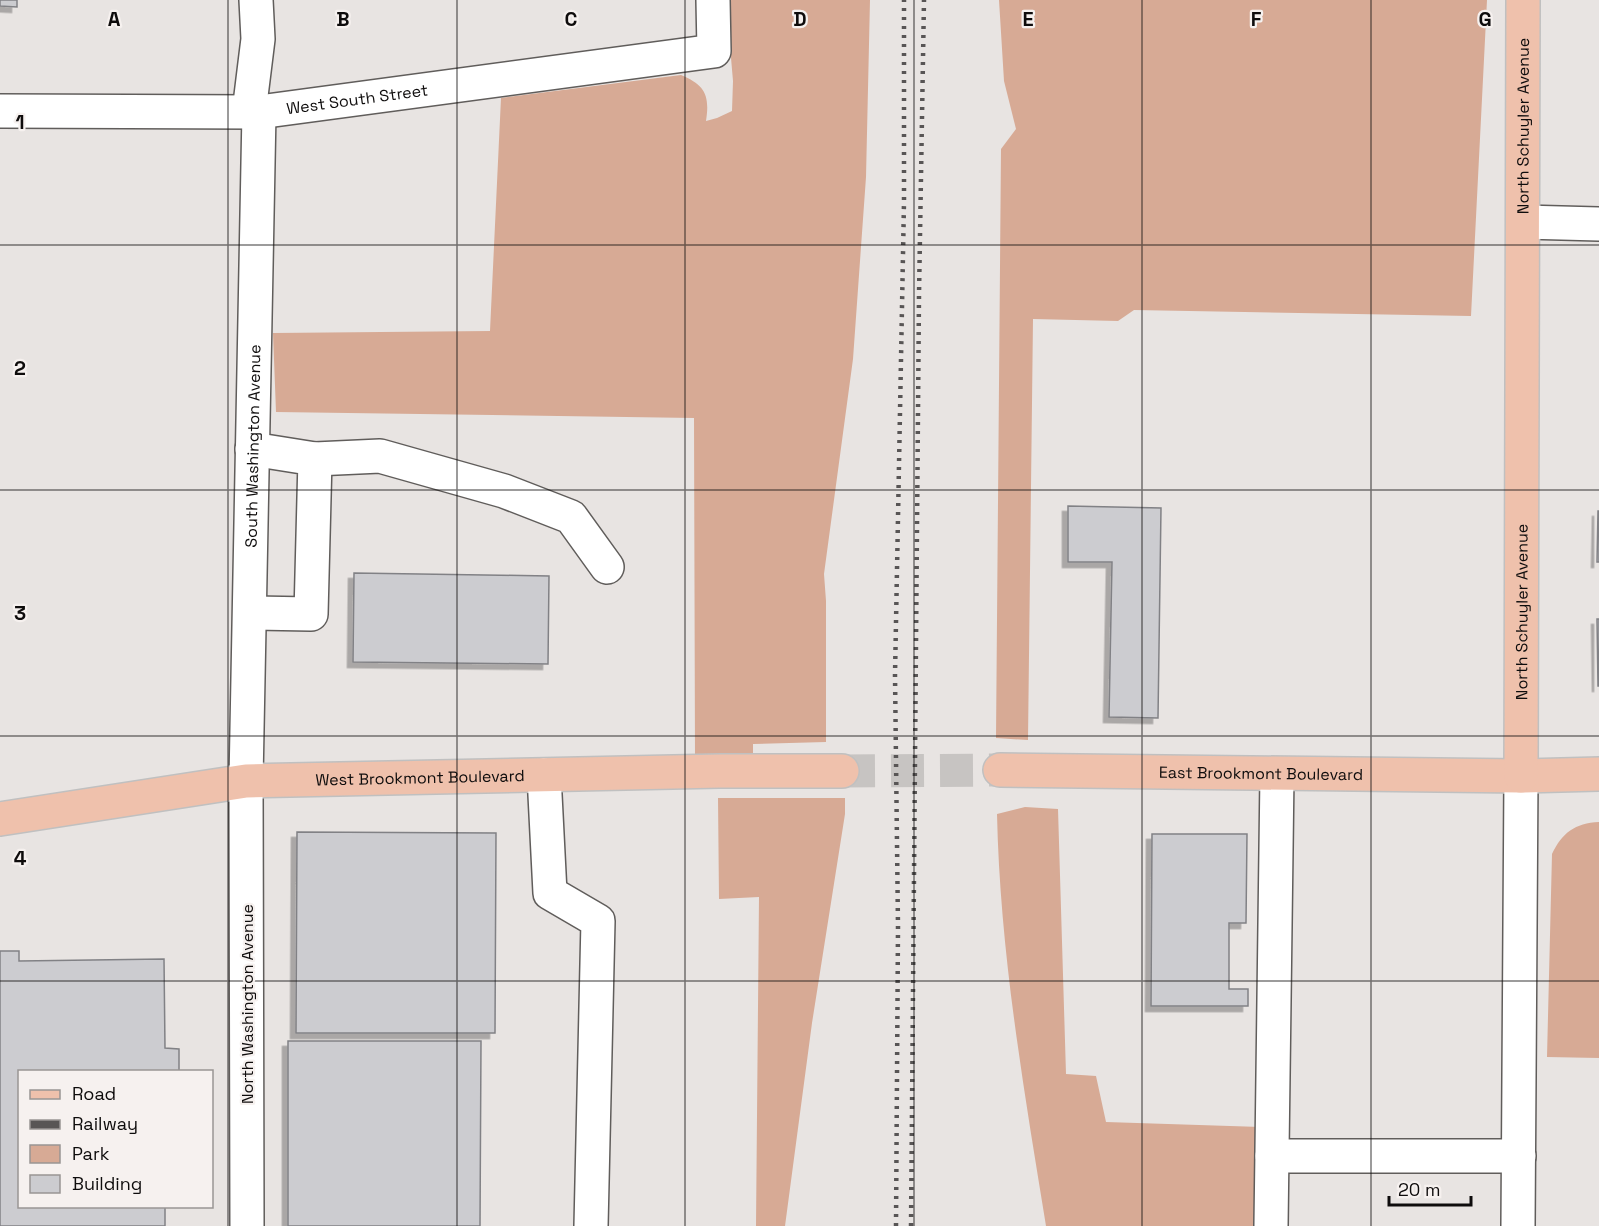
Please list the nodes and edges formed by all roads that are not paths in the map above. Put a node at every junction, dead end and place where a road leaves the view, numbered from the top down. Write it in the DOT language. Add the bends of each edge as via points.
graph roads {
  1 [pos="713,0"];
  2 [pos="1523,0"];
  3 [pos="252,7"];
  4 [pos="0,111"];
  5 [pos="254,112"];
  6 [pos="1523,222"];
  7 [pos="1599,224"];
  8 [pos="252,449"];
  9 [pos="315,459"];
  10 [pos="607,567"];
  11 [pos="250,613"];
  12 [pos="1000,770"];
  13 [pos="842,771"];
  14 [pos="1277,774"];
  15 [pos="1599,774"];
  16 [pos="544,775"];
  17 [pos="1521,776"];
  18 [pos="246,781"];
  19 [pos="1599,788"];
  20 [pos="0,819"];
  21 [pos="1272,1156"];
  22 [pos="1519,1156"];
  23 [pos="247,1226"];
  24 [pos="591,1226"];
  25 [pos="1271,1226"];
  26 [pos="1518,1226"];
  1 -- 5 [label="street, West South Street" via="714,51"];
  2 -- 6 [label="main road, North Schuyler Avenue"];
  3 -- 5 [label="street, South Washington Avenue" via="258,39"];
  4 -- 5 [label="street, West South Street"];
  5 -- 8 [label="street, South Washington Avenue"];
  6 -- 7 [label="street"];
  6 -- 17 [label="main road, North Schuyler Avenue"];
  8 -- 9 [label="street"];
  8 -- 11 [label="street, South Washington Avenue"];
  9 -- 10 [label="street" via="380,456 572,517"];
  9 -- 11 [label="street" via="311,614"];
  11 -- 18 [label="street, South Washington Avenue"];
  12 -- 14 [label="main road, East Brookmont Boulevard"];
  13 -- 16 [label="main road, West Brookmont Boulevard"];
  14 -- 17 [label="main road, East Brookmont Boulevard"];
  14 -- 21 [label="street"];
  15 -- 17 [label="main road, East Brookmont Boulevard"];
  16 -- 18 [label="main road, West Brookmont Boulevard"];
  16 -- 24 [label="street" via="550,893 598,921"];
  17 -- 19 [label="main road, East Brookmont Boulevard"];
  17 -- 22 [label="street, North Schuyler Avenue"];
  18 -- 20 [label="main road, West Brookmont Boulevard"];
  18 -- 23 [label="street, North Washington Avenue"];
  21 -- 22 [label="street"];
  21 -- 25 [label="street"];
  22 -- 26 [label="street, North Schuyler Avenue"];
}
